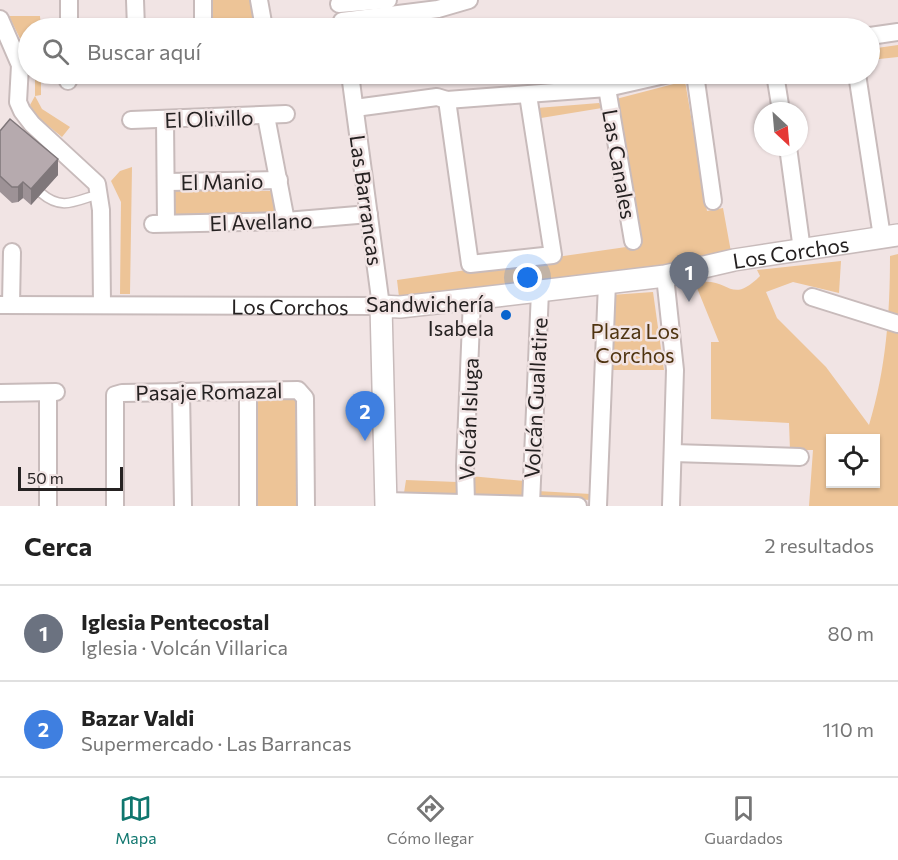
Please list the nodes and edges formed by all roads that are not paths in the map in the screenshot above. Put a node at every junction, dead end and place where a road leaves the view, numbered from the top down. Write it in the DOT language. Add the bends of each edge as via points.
graph roads {
  1 [pos="69,0"];
  2 [pos="135,0"];
  3 [pos="203,0"];
  4 [pos="259,0"];
  5 [pos="388,0"];
  6 [pos="463,0"];
  7 [pos="469,0"];
  8 [pos="339,2"];
  9 [pos="69,18"];
  10 [pos="136,18"];
  11 [pos="203,18"];
  12 [pos="262,18"];
  13 [pos="341,18"];
  14 [pos="384,18"];
  15 [pos="0,19"];
  16 [pos="898,32"];
  17 [pos="880,35"];
  18 [pos="18,60"];
  19 [pos="19,84"];
  20 [pos="351,84"];
  21 [pos="625,84"];
  22 [pos="696,84"];
  23 [pos="777,84"];
  24 [pos="859,84"];
  25 [pos="607,88"];
  26 [pos="528,95"];
  27 [pos="447,100"];
  28 [pos="780,102"];
  29 [pos="355,112"];
  30 [pos="286,114"];
  31 [pos="266,116"];
  32 [pos="131,120"];
  33 [pos="165,120"];
  34 [pos="789,156"];
  35 [pos="279,180"];
  36 [pos="166,182"];
  37 [pos="42,193"];
  38 [pos="100,194"];
  39 [pos="713,201"];
  40 [pos="369,214"];
  41 [pos="286,221"];
  42 [pos="890,236"];
  43 [pos="633,241"];
  44 [pos="802,249"];
  45 [pos="12,252"];
  46 [pos="665,276"];
  47 [pos="607,283"];
  48 [pos="540,291"];
  49 [pos="812,297"];
  50 [pos="472,299"];
  51 [pos="102,303"];
  52 [pos="6,305"];
  53 [pos="381,306"];
  54 [pos="898,324"];
  55 [pos="181,391"];
  56 [pos="248,391"];
  57 [pos="0,393"];
  58 [pos="673,453"];
  59 [pos="800,457"];
  60 [pos="466,502"];
  61 [pos="386,503"];
  62 [pos="531,504"];
  63 [pos="48,506"];
  64 [pos="115,506"];
  65 [pos="183,506"];
  66 [pos="248,506"];
  67 [pos="306,506"];
  68 [pos="578,506"];
  69 [pos="598,506"];
  70 [pos="671,506"];
  1 -- 9 [label="street"];
  2 -- 10 [label="street"];
  3 -- 11 [label="street"];
  4 -- 12 [label="street"];
  5 -- 8 [label="street"];
  6 -- 7 [label="street"];
  6 -- 14 [label="street" via="438,9"];
  8 -- 13 [label="street"];
  15 -- 18 [label="street"];
  16 -- 17 [label="street"];
  19 -- 38 [label="street" via="22,111 91,176"];
  20 -- 29 [label="street, Las Barrancas"];
  21 -- 25 [label="street"];
  22 -- 39 [label="street"];
  23 -- 28 [label="street"];
  24 -- 42 [label="street"];
  25 -- 26 [label="street"];
  25 -- 43 [label="street, Las Canales"];
  26 -- 27 [label="street"];
  26 -- 27 [label="street" via="553,255 470,264"];
  27 -- 29 [label="street" via="437,97"];
  29 -- 40 [label="street, Las Barrancas"];
  30 -- 31 [label="street, El Olivillo"];
  31 -- 33 [label="street, El Olivillo"];
  31 -- 35 [label="street"];
  32 -- 33 [label="street, El Olivillo"];
  33 -- 36 [label="street"];
  34 -- 44 [label="street"];
  35 -- 36 [label="street, El Manio"];
  35 -- 41 [label="street"];
  36 -- 41 [label="street, El Avellano" via="159,224"];
  37 -- 38 [label="lane" via="61,205"];
  38 -- 51 [label="street"];
  40 -- 41 [label="street, El Avellano"];
  40 -- 53 [label="street, Las Barrancas"];
  42 -- 44 [label="street, Los Corchos"];
  44 -- 46 [label="street, Los Corchos"];
  45 -- 52 [label="street"];
  46 -- 47 [label="street, Los Corchos"];
  46 -- 58 [label="street" via="675,370"];
  47 -- 48 [label="street, Los Corchos"];
  47 -- 69 [label="street"];
  48 -- 50 [label="street, Los Corchos"];
  48 -- 62 [label="street, Volcán Guallatire"];
  49 -- 54 [label="street"];
  50 -- 53 [label="street, Los Corchos"];
  50 -- 60 [label="street, Volcán Isluga"];
  51 -- 52 [label="street, Los Corchos"];
  51 -- 53 [label="street, Los Corchos"];
  53 -- 61 [label="street, Las Barrancas"];
  55 -- 56 [label="street, Pasaje Romazal"];
  55 -- 64 [label="street, Pasaje Romazal" via="115,395"];
  55 -- 65 [label="street"];
  56 -- 66 [label="street"];
  56 -- 67 [label="street, Pasaje Romazal" via="303,393"];
  57 -- 63 [label="street" via="53,392"];
  58 -- 59 [label="street"];
  58 -- 70 [label="street"];
  60 -- 61 [label="street"];
  60 -- 62 [label="street"];
  62 -- 68 [label="street"];
}
